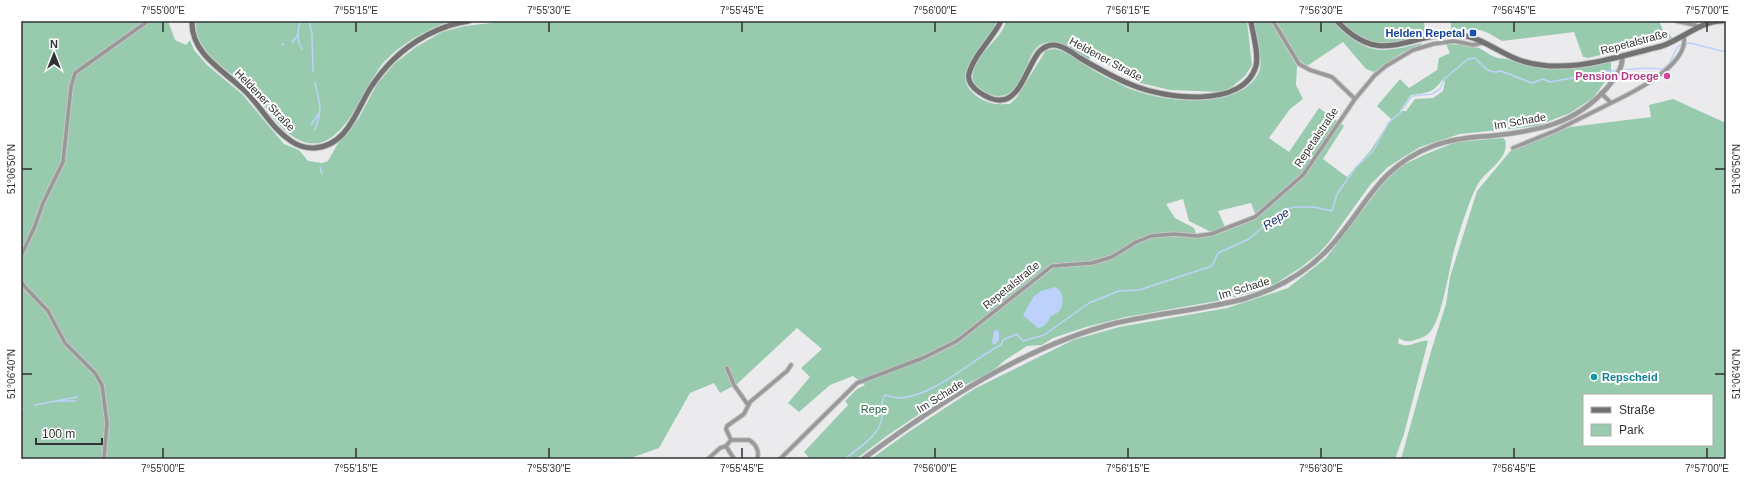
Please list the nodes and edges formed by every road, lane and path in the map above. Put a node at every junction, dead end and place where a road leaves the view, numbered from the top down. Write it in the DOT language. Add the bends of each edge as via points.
graph roads {
  1 [pos="148,21"];
  2 [pos="192,21"];
  3 [pos="468,21"];
  4 [pos="1001,21"];
  5 [pos="1251,21"];
  6 [pos="1273,21"];
  7 [pos="1337,21"];
  8 [pos="1676,21"];
  9 [pos="1722,21"];
  10 [pos="1726,21"];
  11 [pos="1699,28"];
  12 [pos="1684,39"];
  13 [pos="1482,43"];
  14 [pos="1622,58"];
  15 [pos="1602,93"];
  16 [pos="1355,99"];
  17 [pos="1611,103"];
  18 [pos="1513,148"];
  19 [pos="21,256"];
  20 [pos="21,281"];
  21 [pos="791,365"];
  22 [pos="727,368"];
  23 [pos="748,405"];
  24 [pos="731,440"];
  25 [pos="726,446"];
  26 [pos="104,459"];
  27 [pos="708,459"];
  28 [pos="734,459"];
  29 [pos="757,459"];
  30 [pos="780,459"];
  31 [pos="863,459"];
  1 -- 19 [label="street" via="75,73 71,87 63,162"];
  2 -- 3 [label="main road, Heldener Straße" via="196,44 206,57 246,91 284,135 292,142 308,148 326,145 341,136 351,124 371,87 405,49 435,32"];
  4 -- 5 [label="main road, Heldener Straße" via="968,76 977,91 998,100 1015,94 1041,49 1052,45 1062,47 1141,89 1191,96 1225,94 1244,83 1254,69 1257,56"];
  6 -- 16 [label="street" via="1299,64 1332,77"];
  7 -- 13 [label="main road" via="1356,38 1376,46 1393,46 1452,35 1466,36"];
  8 -- 11 [label="street, Repetalstraße"];
  9 -- 10 [label="main road, Repetalstraße"];
  9 -- 11 [label="main road, Repetalstraße"];
  11 -- 12 [label="main road, Repetalstraße"];
  12 -- 14 [label="main road, Repetalstraße"];
  12 -- 17 [label="street" via="1682,48 1669,68 1643,87"];
  13 -- 14 [label="main road, Repetalstraße" via="1521,61 1548,66 1587,64"];
  13 -- 16 [label="street, Repetalstraße" via="1473,45 1454,41 1422,46 1386,66"];
  14 -- 15 [label="street, Im Schade" via="1618,73"];
  15 -- 17 [label="street"];
  15 -- 31 [label="street, Im Schade" via="1574,115 1548,126 1517,133 1453,140 1414,155 1387,174 1374,187 1332,245 1321,256 1275,288 1224,304 1115,324 1058,343 1000,371 945,403"];
  16 -- 30 [label="street, Repetalstraße" via="1303,175 1256,218 1211,234 1150,236 1112,257 1092,263 1052,266 957,341 922,358 857,383"];
  17 -- 18 [label="street" via="1557,130"];
  20 -- 26 [label="street" via="48,311 64,343 99,378 107,412"];
  21 -- 23 [label="street"];
  22 -- 23 [label="street" via="734,385"];
  23 -- 24 [label="street" via="744,414 726,427"];
  24 -- 25 [label="street"];
  24 -- 29 [label="street" via="751,441 758,452"];
  25 -- 27 [label="street"];
  25 -- 28 [label="street"];
}
